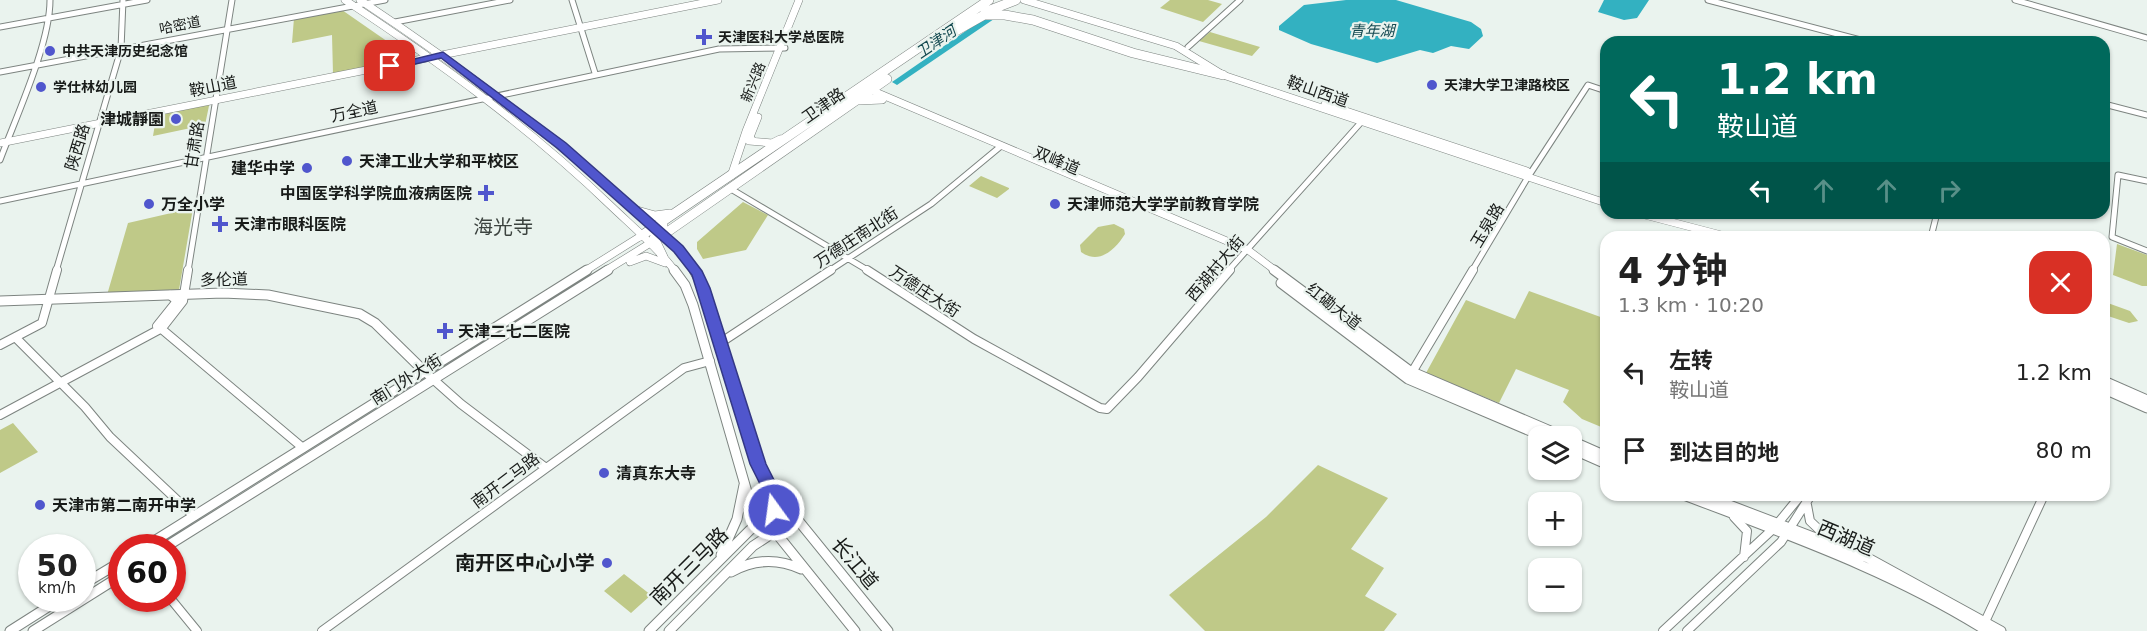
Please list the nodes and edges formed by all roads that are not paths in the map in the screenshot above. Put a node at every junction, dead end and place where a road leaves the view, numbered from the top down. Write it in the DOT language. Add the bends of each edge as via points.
graph roads {
  1 [pos="50,0"];
  2 [pos="147,0"];
  3 [pos="232,0"];
  4 [pos="345,0"];
  5 [pos="385,0"];
  6 [pos="510,0"];
  7 [pos="572,0"];
  8 [pos="718,0"];
  9 [pos="726,0"];
  10 [pos="799,0"];
  11 [pos="805,0"];
  12 [pos="989,0"];
  13 [pos="1001,0"];
  14 [pos="1016,0"];
  15 [pos="1023,0"];
  16 [pos="1035,0"];
  17 [pos="1240,0"];
  18 [pos="1708,0"];
  19 [pos="2015,0"];
  20 [pos="124,2"];
  21 [pos="362,2"];
  22 [pos="353,6"];
  23 [pos="976,16"];
  24 [pos="50,18"];
  25 [pos="394,22"];
  26 [pos="0,27"];
  27 [pos="580,27"];
  28 [pos="226,28"];
  29 [pos="947,36"];
  30 [pos="1845,36"];
  31 [pos="2147,38"];
  32 [pos="1188,47"];
  33 [pos="433,48"];
  34 [pos="782,48"];
  35 [pos="121,49"];
  36 [pos="456,51"];
  37 [pos="466,52"];
  38 [pos="424,53"];
  39 [pos="443,56"];
  40 [pos="431,58"];
  41 [pos="35,65"];
  42 [pos="456,65"];
  43 [pos="0,72"];
  44 [pos="595,73"];
  45 [pos="1223,75"];
  46 [pos="1600,89"];
  47 [pos="865,90"];
  48 [pos="494,95"];
  49 [pos="483,97"];
  50 [pos="885,98"];
  51 [pos="215,100"];
  52 [pos="849,101"];
  53 [pos="2110,106"];
  54 [pos="2147,115"];
  55 [pos="1364,119"];
  56 [pos="99,123"];
  57 [pos="806,125"];
  58 [pos="743,141"];
  59 [pos="753,141"];
  60 [pos="4,142"];
  61 [pos="999,147"];
  62 [pos="206,157"];
  63 [pos="0,160"];
  64 [pos="731,176"];
  65 [pos="1530,179"];
  66 [pos="1549,181"];
  67 [pos="2147,181"];
  68 [pos="80,184"];
  69 [pos="731,189"];
  70 [pos="1600,195"];
  71 [pos="0,201"];
  72 [pos="1600,201"];
  73 [pos="684,208"];
  74 [pos="637,211"];
  75 [pos="622,217"];
  76 [pos="689,218"];
  77 [pos="1660,219"];
  78 [pos="1675,219"];
  79 [pos="1706,231"];
  80 [pos="1718,231"];
  81 [pos="652,237"];
  82 [pos="623,248"];
  83 [pos="678,249"];
  84 [pos="2147,251"];
  85 [pos="1246,253"];
  86 [pos="663,257"];
  87 [pos="849,258"];
  88 [pos="671,266"];
  89 [pos="184,295"];
  90 [pos="170,296"];
  91 [pos="48,300"];
  92 [pos="0,301"];
  93 [pos="552,305"];
  94 [pos="160,327"];
  95 [pos="16,338"];
  96 [pos="720,343"];
  97 [pos="0,345"];
  98 [pos="710,361"];
  99 [pos="425,372"];
  100 [pos="1413,372"];
  101 [pos="432,380"];
  102 [pos="59,381"];
  103 [pos="2110,384"];
  104 [pos="2110,392"];
  105 [pos="2147,400"];
  106 [pos="2147,408"];
  107 [pos="1107,409"];
  108 [pos="0,410"];
  109 [pos="0,415"];
  110 [pos="1539,426"];
  111 [pos="1528,429"];
  112 [pos="1582,445"];
  113 [pos="303,448"];
  114 [pos="1582,453"];
  115 [pos="1600,453"];
  116 [pos="1600,461"];
  117 [pos="546,468"];
  118 [pos="745,482"];
  119 [pos="771,488"];
  120 [pos="1699,501"];
  121 [pos="1717,501"];
  122 [pos="1803,501"];
  123 [pos="1805,501"];
  124 [pos="1807,501"];
  125 [pos="2041,501"];
  126 [pos="785,507"];
  127 [pos="1727,512"];
  128 [pos="194,516"];
  129 [pos="791,521"];
  130 [pos="769,523"];
  131 [pos="1776,526"];
  132 [pos="1790,531"];
  133 [pos="165,534"];
  134 [pos="186,534"];
  135 [pos="1841,547"];
  136 [pos="1744,557"];
  137 [pos="715,565"];
  138 [pos="804,570"];
  139 [pos="719,579"];
  140 [pos="108,584"];
  141 [pos="40,612"];
  142 [pos="181,612"];
  143 [pos="1985,627"];
  144 [pos="10,631"];
  145 [pos="33,631"];
  146 [pos="197,631"];
  147 [pos="322,631"];
  148 [pos="649,631"];
  149 [pos="669,631"];
  150 [pos="855,631"];
  151 [pos="888,631"];
  152 [pos="1663,631"];
  153 [pos="1687,631"];
  154 [pos="2001,631"];
  1 -- 24 [label="street"];
  2 -- 20 [label="street"];
  3 -- 28 [label="street, 甘肃路"];
  4 -- 22 [label="main road"];
  5 -- 21 [label="street, 哈密道"];
  6 -- 25 [label="street"];
  7 -- 27 [label="street"];
  8 -- 27 [label="main road, 鞍山道"];
  9 -- 27 [label="main road, 鞍山道"];
  10 -- 34 [label="main road, 新兴路"];
  11 -- 34 [label="main road"];
  12 -- 47 [label="highway, 卫津路"];
  13 -- 23 [label="highway, 卫津路"];
  14 -- 23 [label="highway"];
  15 -- 45 [label="main road, 鞍山西道" via="1180,48"];
  16 -- 32 [label="main road, 鞍山西道"];
  17 -- 32 [label="street"];
  18 -- 30 [label="street"];
  19 -- 31 [label="street"];
  20 -- 24 [label="street"];
  20 -- 35 [label="street, 陕西路"];
  21 -- 22 [label="street, 哈密道"];
  21 -- 25 [label="main road"];
  22 -- 28 [label="street, 哈密道"];
  22 -- 38 [label="main road"];
  23 -- 29 [label="highway, 卫津路"];
  24 -- 26 [label="street"];
  24 -- 41 [label="street"];
  25 -- 33 [label="main road"];
  27 -- 36 [label="main road, 鞍山道"];
  27 -- 37 [label="main road, 鞍山道"];
  27 -- 44 [label="street"];
  28 -- 35 [label="street, 哈密道"];
  28 -- 51 [label="street, 甘肃路"];
  29 -- 45 [label="highway" via="984,15 1005,15"];
  29 -- 47 [label="highway, 卫津路"];
  32 -- 55 [label="main road, 鞍山西道" via="1226,70"];
  33 -- 36 [label="main road"];
  33 -- 39 [label="main road"];
  34 -- 44 [label="street, 万全道" via="719,49"];
  34 -- 58 [label="main road, 新兴路"];
  34 -- 59 [label="main road" via="750,137"];
  35 -- 41 [label="street, 哈密道"];
  35 -- 56 [label="street, 陕西路"];
  36 -- 39 [label="main road, 鞍山道"];
  37 -- 39 [label="main road, 鞍山道"];
  37 -- 42 [label="main road" via="454,58"];
  38 -- 39 [label="main road"];
  38 -- 40 [label="main road"];
  39 -- 40 [label="main road, 鞍山道"];
  39 -- 42 [label="main road"];
  40 -- 49 [label="main road"];
  40 -- 51 [label="main road, 鞍山道"];
  41 -- 43 [label="street, 哈密道"];
  41 -- 60 [label="street"];
  42 -- 48 [label="main road"];
  44 -- 48 [label="street, 万全道"];
  45 -- 55 [label="main road, 鞍山西道"];
  46 -- 65 [label="street, 玉泉路" via="1590,86"];
  47 -- 50 [label="main road, 双峰道"];
  47 -- 52 [label="highway, 卫津路"];
  48 -- 49 [label="street, 万全道"];
  48 -- 74 [label="main road"];
  49 -- 62 [label="street, 万全道"];
  49 -- 75 [label="main road" via="553,152"];
  50 -- 52 [label="highway"];
  50 -- 61 [label="main road, 双峰道"];
  51 -- 56 [label="main road, 鞍山道"];
  51 -- 62 [label="street, 甘肃路"];
  52 -- 57 [label="highway, 卫津路"];
  52 -- 69 [label="highway, 卫津路"];
  53 -- 54 [label="street"];
  55 -- 65 [label="main road, 鞍山西道"];
  55 -- 85 [label="street, 西湖村大街"];
  56 -- 60 [label="main road, 鞍山道"];
  56 -- 68 [label="street, 陕西路"];
  57 -- 59 [label="main road" via="772,143"];
  57 -- 64 [label="highway, 卫津路"];
  58 -- 59 [label="main road"];
  58 -- 64 [label="main road"];
  60 -- 63 [label="street"];
  61 -- 85 [label="main road, 双峰道"];
  61 -- 87 [label="street, 万德庄南北街" via="931,204"];
  62 -- 68 [label="street, 万全道"];
  62 -- 89 [label="street, 甘肃路"];
  64 -- 73 [label="highway, 卫津路"];
  65 -- 66 [label="main road, 鞍山西道"];
  65 -- 100 [label="street, 玉泉路"];
  66 -- 70 [label="main road"];
  66 -- 72 [label="main road"];
  67 -- 84 [label="street" via="2118,175 2112,237"];
  68 -- 71 [label="street, 万全道"];
  68 -- 91 [label="street, 陕西路"];
  69 -- 76 [label="highway, 卫津路"];
  69 -- 87 [label="street, 万德庄大街"];
  73 -- 74 [label="highway" via="658,216"];
  73 -- 81 [label="highway"];
  74 -- 81 [label="main road"];
  75 -- 81 [label="main road"];
  75 -- 82 [label="main road" via="631,234"];
  76 -- 81 [label="highway, 卫津路"];
  76 -- 83 [label="main road" via="674,237"];
  77 -- 79 [label="main road"];
  78 -- 80 [label="main road"];
  81 -- 82 [label="main road, 南门外大街"];
  81 -- 83 [label="main road"];
  81 -- 86 [label="highway"];
  81 -- 93 [label="main road, 南门外大街" via="633,255"];
  82 -- 99 [label="main road, 南门外大街"];
  83 -- 96 [label="main road" via="701,280"];
  85 -- 100 [label="main road, 红磡大道"];
  85 -- 100 [label="main road, 红磡大道" via="1382,361"];
  85 -- 107 [label="street, 西湖村大街"];
  86 -- 88 [label="main road"];
  87 -- 96 [label="street, 万德庄南北街"];
  87 -- 107 [label="street, 万德庄大街" via="974,339"];
  88 -- 93 [label="main road" via="653,257 638,258"];
  88 -- 98 [label="main road" via="685,285"];
  89 -- 90 [label="main road, 多伦道"];
  89 -- 94 [label="street"];
  89 -- 99 [label="main road, 多伦道" via="260,294 354,312 375,323"];
  90 -- 91 [label="main road, 多伦道"];
  90 -- 94 [label="street" via="177,301"];
  91 -- 92 [label="main road, 多伦道"];
  91 -- 95 [label="street, 陕西路" via="42,323"];
  93 -- 101 [label="main road, 南门外大街"];
  94 -- 102 [label="street"];
  94 -- 113 [label="street"];
  95 -- 97 [label="street, 陕西路"];
  95 -- 102 [label="street"];
  96 -- 119 [label="main road" via="758,464"];
  98 -- 117 [label="street, 南开二马路" via="684,368"];
  98 -- 118 [label="main road"];
  99 -- 101 [label="street"];
  99 -- 113 [label="main road, 南门外大街"];
  100 -- 110 [label="main road"];
  100 -- 111 [label="main road"];
  101 -- 117 [label="street"];
  101 -- 134 [label="main road, 南门外大街"];
  102 -- 108 [label="street"];
  102 -- 109 [label="street"];
  102 -- 128 [label="street" via="110,437"];
  103 -- 105 [label="main road"];
  104 -- 106 [label="main road"];
  112 -- 115 [label="main road"];
  113 -- 128 [label="main road, 南门外大街"];
  114 -- 116 [label="main road"];
  117 -- 147 [label="street, 南开二马路"];
  118 -- 130 [label="main road"];
  118 -- 137 [label="main road" via="734,528"];
  119 -- 126 [label="main road"];
  119 -- 130 [label="main road" via="774,505"];
  120 -- 127 [label="main road, 西湖道"];
  121 -- 131 [label="main road, 西湖道"];
  122 -- 131 [label="street"];
  123 -- 132 [label="street"];
  124 -- 135 [label="street" via="1806,513 1812,525"];
  125 -- 143 [label="street"];
  126 -- 129 [label="main road"];
  126 -- 130 [label="main road, 南开三马路"];
  127 -- 131 [label="main road, 西湖道"];
  127 -- 136 [label="street" via="1747,531"];
  128 -- 133 [label="main road, 南门外大街"];
  129 -- 130 [label="main road, 南开三马路"];
  129 -- 151 [label="main road, 长江道" via="806,533"];
  130 -- 137 [label="main road, 南开三马路" via="740,540"];
  130 -- 138 [label="main road"];
  130 -- 139 [label="main road, 南开三马路" via="750,549"];
  131 -- 132 [label="main road, 西湖道"];
  131 -- 136 [label="street"];
  132 -- 135 [label="main road, 西湖道"];
  132 -- 143 [label="main road, 西湖道" via="1905,584"];
  132 -- 153 [label="street"];
  135 -- 143 [label="main road, 西湖道" via="1868,558"];
  136 -- 152 [label="street"];
  137 -- 148 [label="main road, 南开三马路"];
  138 -- 139 [label="main road" via="789,563 759,561 745,564"];
  138 -- 150 [label="main road"];
  139 -- 149 [label="main road, 南开三马路"];
  140 -- 145 [label="main road"];
  141 -- 144 [label="main road"];
  142 -- 146 [label="street"];
  143 -- 154 [label="main road, 西湖道"];
}
